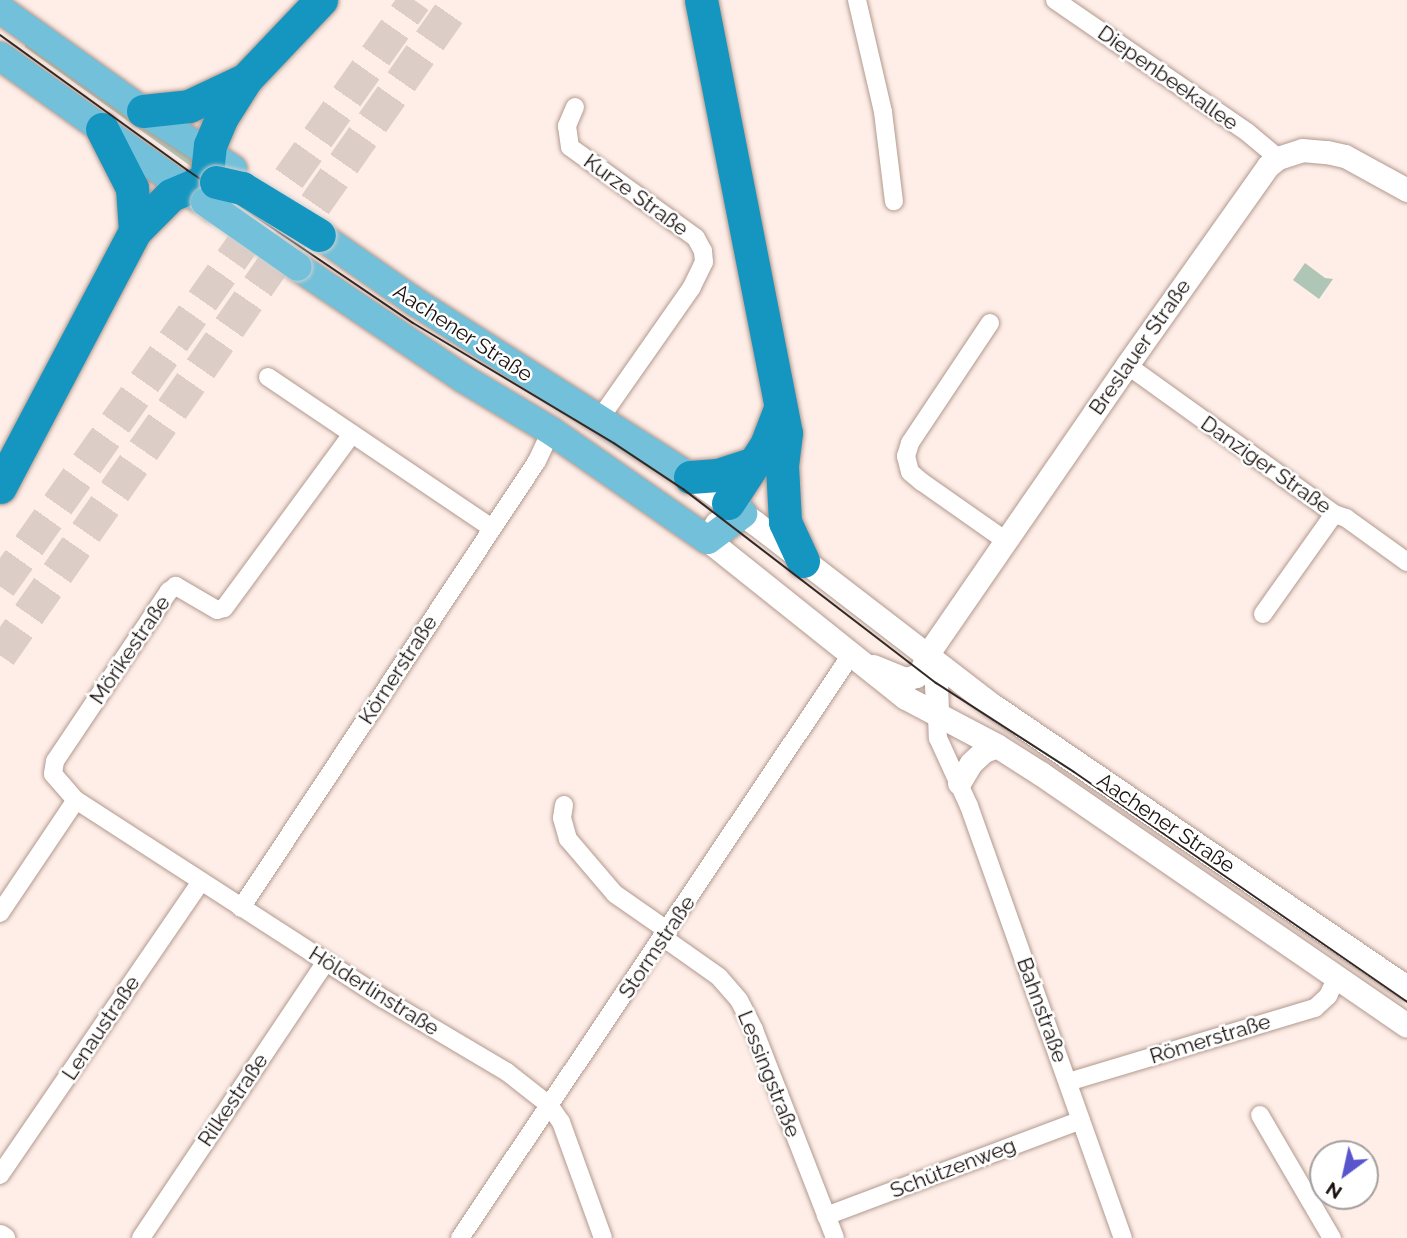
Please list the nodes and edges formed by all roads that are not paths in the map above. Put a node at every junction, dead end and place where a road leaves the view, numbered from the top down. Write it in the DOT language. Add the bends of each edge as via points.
graph roads {
  1 [pos="321,0"];
  2 [pos="701,0"];
  3 [pos="857,0"];
  4 [pos="1067,3"];
  5 [pos="0,9"];
  6 [pos="0,56"];
  7 [pos="246,79"];
  8 [pos="575,107"];
  9 [pos="143,111"];
  10 [pos="102,130"];
  11 [pos="1278,158"];
  12 [pos="210,185"];
  13 [pos="1407,190"];
  14 [pos="894,201"];
  15 [pos="135,231"];
  16 [pos="319,235"];
  17 [pos="990,323"];
  18 [pos="1127,365"];
  19 [pos="268,377"];
  20 [pos="598,421"];
  21 [pos="551,431"];
  22 [pos="352,433"];
  23 [pos="768,465"];
  24 [pos="690,477"];
  25 [pos="0,487"];
  26 [pos="736,509"];
  27 [pos="1334,514"];
  28 [pos="492,528"];
  29 [pos="708,540"];
  30 [pos="1006,541"];
  31 [pos="803,561"];
  32 [pos="1407,562"];
  33 [pos="1263,614"];
  34 [pos="851,655"];
  35 [pos="927,655"];
  36 [pos="937,715"];
  37 [pos="997,746"];
  38 [pos="959,783"];
  39 [pos="76,800"];
  40 [pos="564,806"];
  41 [pos="201,881"];
  42 [pos="241,908"];
  43 [pos="0,913"];
  44 [pos="666,935"];
  45 [pos="326,962"];
  46 [pos="1337,977"];
  47 [pos="1407,988"];
  48 [pos="1407,1026"];
  49 [pos="1068,1082"];
  50 [pos="549,1105"];
  51 [pos="1260,1115"];
  52 [pos="1081,1120"];
  53 [pos="0,1175"];
  54 [pos="826,1216"];
  55 [pos="141,1238"];
  56 [pos="460,1238"];
  57 [pos="603,1238"];
  58 [pos="835,1238"];
  59 [pos="1123,1238"];
  60 [pos="1332,1238"];
  1 -- 7 [label="highway"];
  2 -- 23 [label="highway" via="786,432"];
  3 -- 14 [label="street" via="883,112"];
  4 -- 11 [label="street, Diepenbeekallee"];
  5 -- 9 [label="main road, Aachener Straße"];
  6 -- 10 [label="main road, Aachener Straße"];
  7 -- 9 [label="highway" via="189,106"];
  7 -- 12 [label="highway" via="222,117"];
  8 -- 20 [label="street, Kurze Straße" via="566,126 570,146 696,238 704,262 692,287"];
  9 -- 12 [label="main road, Aachener Straße"];
  10 -- 12 [label="main road, Aachener Straße"];
  10 -- 15 [label="highway" via="132,188"];
  11 -- 13 [label="street" via="1302,150 1345,156"];
  11 -- 18 [label="street, Breslauer Straße" via="1256,180"];
  12 -- 15 [label="highway" via="171,195"];
  12 -- 16 [label="highway, bridge" via="242,188"];
  12 -- 21 [label="main road, Aachener Straße, bridge" via="267,246 464,379"];
  15 -- 25 [label="highway"];
  16 -- 20 [label="main road, Aachener Straße"];
  17 -- 30 [label="street" via="910,443 906,456 911,472 922,482"];
  18 -- 27 [label="street, Danziger Straße"];
  18 -- 30 [label="street, Breslauer Straße"];
  19 -- 22 [label="street"];
  20 -- 24 [label="main road, Aachener Straße"];
  21 -- 28 [label="street, Körnerstraße" via="537,461"];
  21 -- 29 [label="main road, Aachener Straße"];
  22 -- 28 [label="street"];
  22 -- 39 [label="street, Mörikestraße" via="224,608 217,610 176,586 169,591 55,761 55,779"];
  23 -- 24 [label="highway"];
  23 -- 26 [label="highway"];
  23 -- 31 [label="highway" via="785,522"];
  24 -- 26 [label="main road, Aachener Straße"];
  26 -- 29 [label="main road"];
  26 -- 31 [label="main road, Aachener Straße"];
  27 -- 32 [label="street, Danziger Straße"];
  27 -- 33 [label="street"];
  28 -- 42 [label="street, Körnerstraße"];
  29 -- 34 [label="main road, Aachener Straße"];
  30 -- 35 [label="street, Breslauer Straße"];
  31 -- 35 [label="main road, Aachener Straße"];
  34 -- 35 [label="street, Aachener Straße" via="906,679 916,677"];
  34 -- 36 [label="main road, Aachener Straße" via="906,698"];
  34 -- 44 [label="street, Stormstraße"];
  35 -- 36 [label="street" via="936,683"];
  35 -- 47 [label="main road, Aachener Straße" via="993,706"];
  36 -- 37 [label="main road, Aachener Straße"];
  36 -- 38 [label="street, Bahnstraße" via="938,738"];
  37 -- 38 [label="street" via="971,763"];
  37 -- 46 [label="main road, Aachener Straße"];
  38 -- 49 [label="street, Bahnstraße"];
  39 -- 41 [label="street, Hölderlinstraße"];
  39 -- 43 [label="street"];
  40 -- 44 [label="street, Lessingstraße" via="568,839 615,894"];
  41 -- 42 [label="street, Hölderlinstraße"];
  41 -- 53 [label="street, Lenaustraße"];
  42 -- 45 [label="street, Hölderlinstraße"];
  44 -- 50 [label="street, Stormstraße"];
  44 -- 54 [label="street, Lessingstraße" via="719,977 739,1000"];
  45 -- 50 [label="street, Hölderlinstraße" via="507,1072"];
  45 -- 55 [label="street, Rilkestraße"];
  46 -- 48 [label="main road, Aachener Straße"];
  46 -- 49 [label="street, Römerstraße" via="1328,996 1315,1008"];
  49 -- 52 [label="street, Bahnstraße"];
  50 -- 56 [label="street, Stormstraße"];
  50 -- 57 [label="street, Hölderlinstraße" via="561,1122"];
  51 -- 60 [label="street"];
  52 -- 54 [label="street, Schützenweg"];
  52 -- 59 [label="street, Bahnstraße"];
  54 -- 58 [label="street, Lessingstraße"];
}
